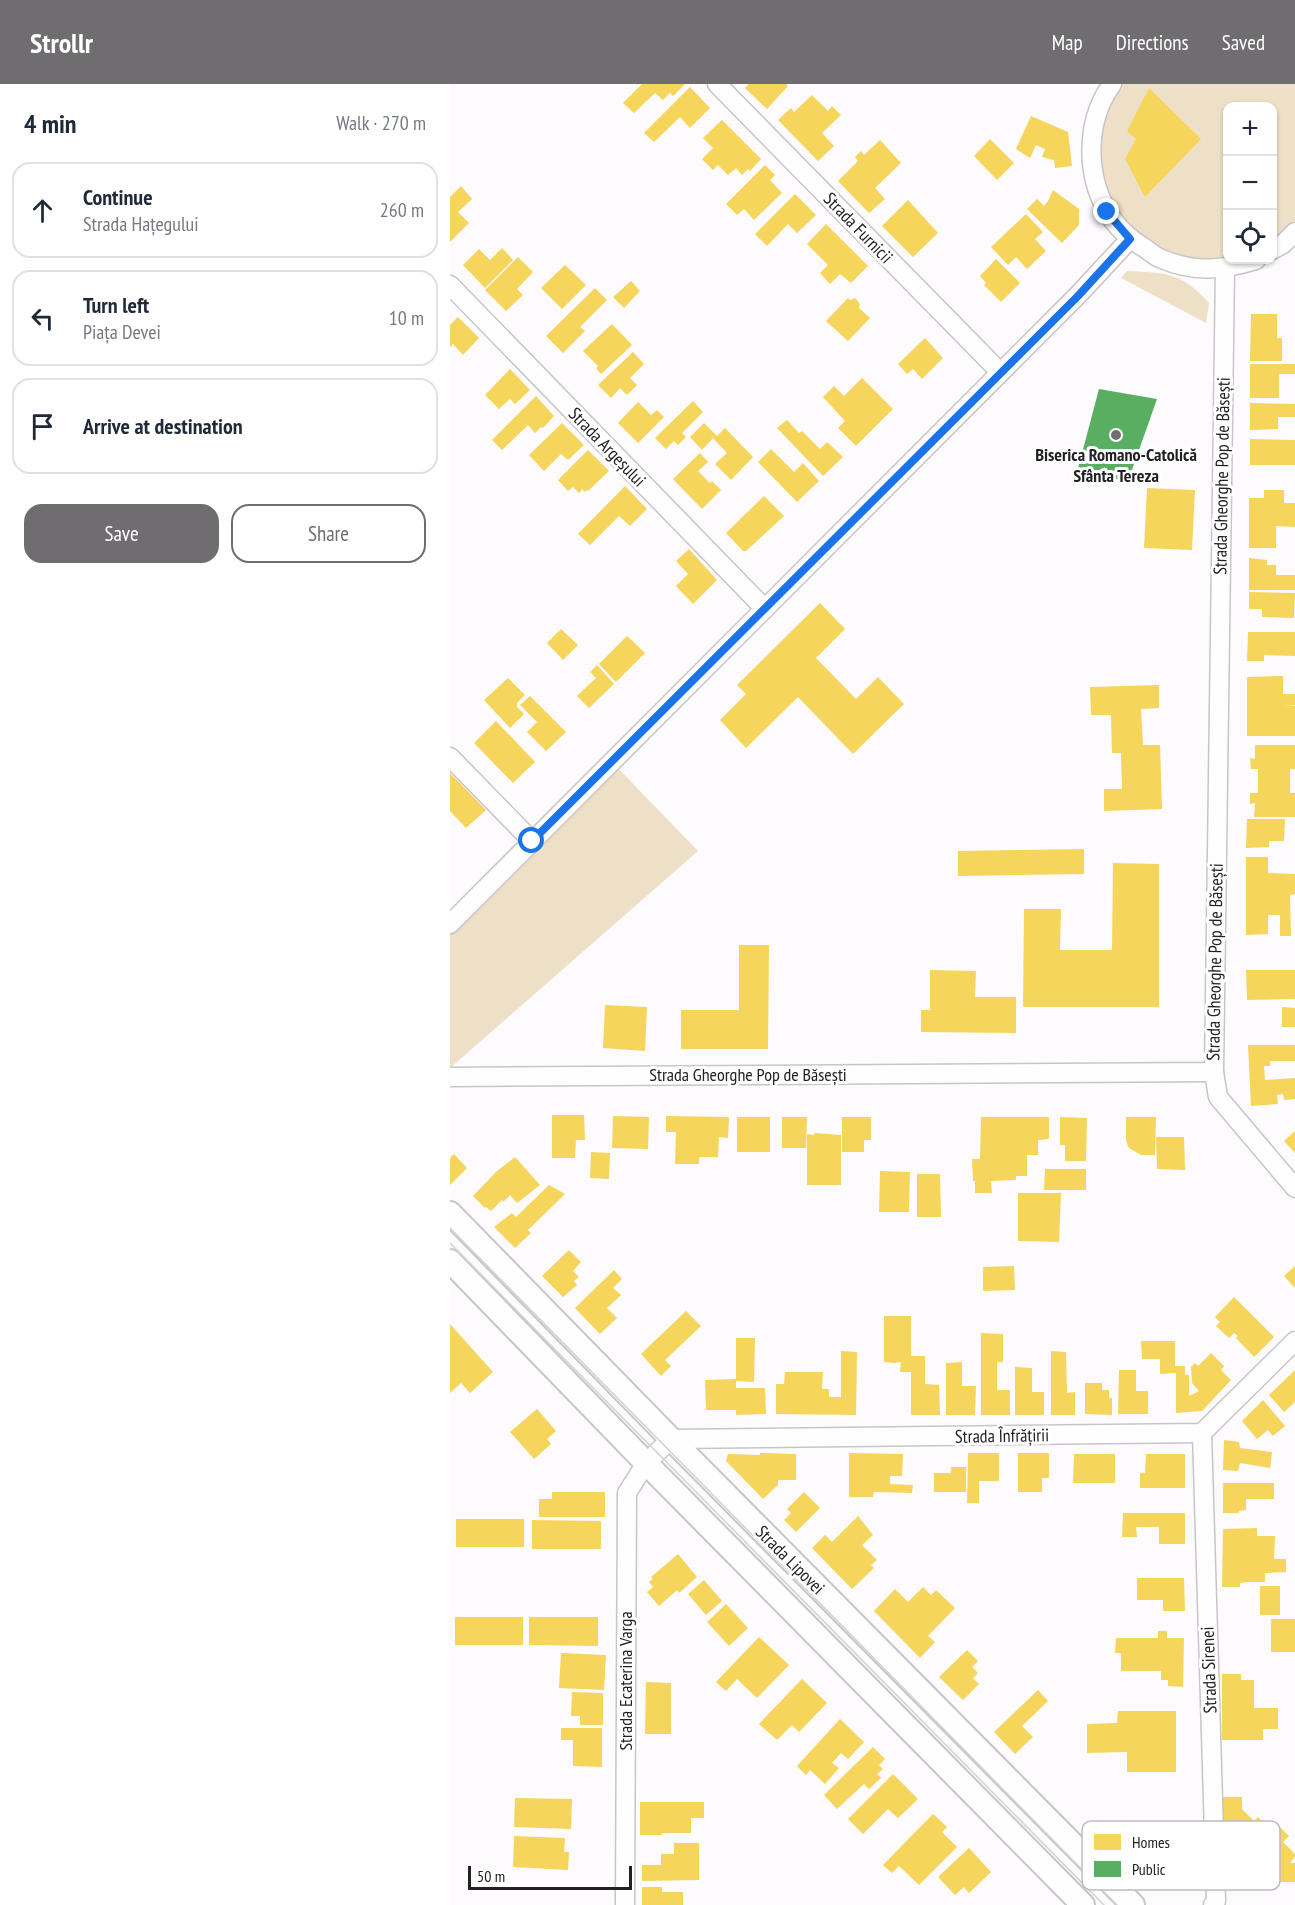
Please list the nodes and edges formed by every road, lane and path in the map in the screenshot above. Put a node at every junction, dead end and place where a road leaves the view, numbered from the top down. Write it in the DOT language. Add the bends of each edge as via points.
graph roads {
  1 [pos="717,84"];
  2 [pos="1112,84"];
  3 [pos="1295,232"];
  4 [pos="1130,239"];
  5 [pos="1277,248"];
  6 [pos="1240,264"];
  7 [pos="1225,268"];
  8 [pos="450,285"];
  9 [pos="1000,372"];
  10 [pos="765,609"];
  11 [pos="450,757"];
  12 [pos="532,841"];
  13 [pos="450,924"];
  14 [pos="1214,1072"];
  15 [pos="450,1077"];
  16 [pos="1295,1188"];
  17 [pos="450,1213"];
  18 [pos="450,1261"];
  19 [pos="1295,1341"];
  20 [pos="1202,1433"];
  21 [pos="671,1439"];
  22 [pos="646,1463"];
  23 [pos="1214,1821"];
  24 [pos="1082,1854"];
  25 [pos="1118,1890"];
  26 [pos="1216,1890"];
  27 [pos="625,1905"];
  28 [pos="1083,1905"];
  29 [pos="1133,1905"];
  30 [pos="1213,1905"];
  1 -- 9 [label="street, Strada Furnicii"];
  2 -- 4 [label="street" via="1104,95 1091,133 1093,174 1107,212"];
  3 -- 5 [label="street"];
  4 -- 7 [label="street" via="1161,259 1197,268"];
  4 -- 9 [label="street"];
  6 -- 7 [label="street"];
  7 -- 14 [label="street, Strada Gheorghe Pop de Băsești"];
  8 -- 10 [label="street, Strada Argeșului"];
  9 -- 10 [label="street"];
  10 -- 12 [label="street"];
  11 -- 12 [label="street"];
  12 -- 13 [label="street"];
  14 -- 15 [label="street, Strada Gheorghe Pop de Băsești"];
  14 -- 16 [label="street" via="1218,1097"];
  17 -- 21 [label="street, Strada Lipovei"];
  18 -- 22 [label="street, Strada Lipovei"];
  19 -- 20 [label="street"];
  20 -- 21 [label="street, Strada Înfrățirii"];
  20 -- 23 [label="street, Strada Sirenei"];
  21 -- 22 [label="street, Strada Ecaterina Varga"];
  21 -- 24 [label="street, Strada Lipovei"];
  22 -- 27 [label="street, Strada Ecaterina Varga" via="627,1493"];
  22 -- 28 [label="street, Strada Lipovei"];
  25 -- 29 [label="street, Strada Lipovei"];
  26 -- 30 [label="street, Strada Sirenei"];
}
